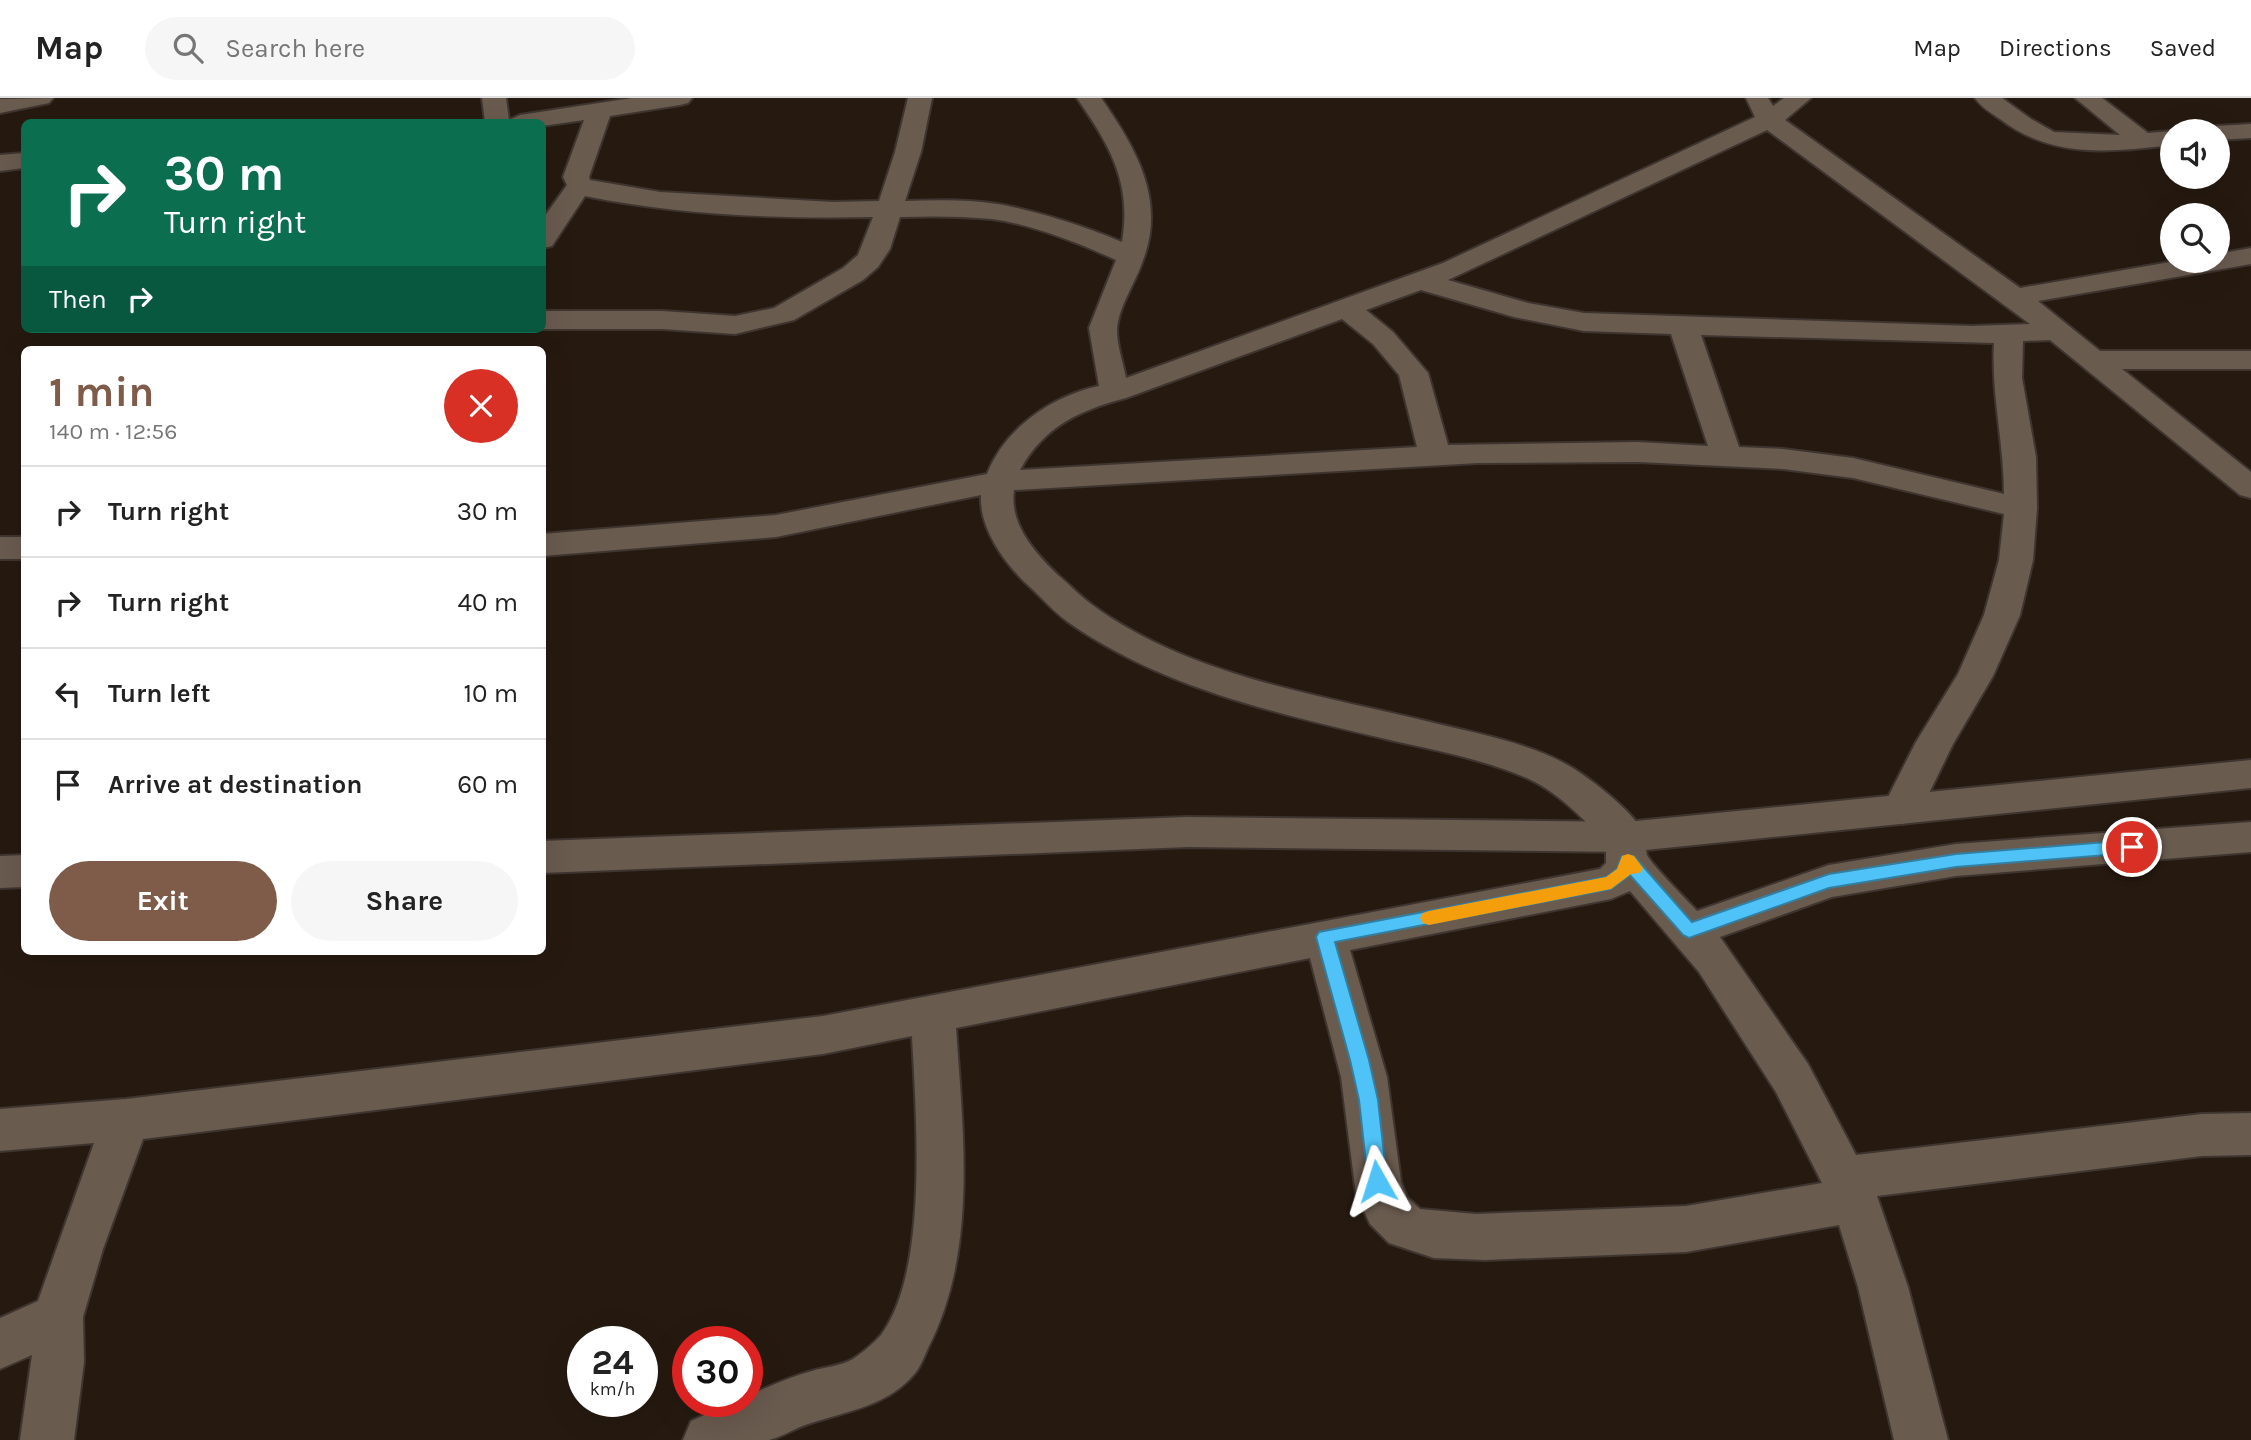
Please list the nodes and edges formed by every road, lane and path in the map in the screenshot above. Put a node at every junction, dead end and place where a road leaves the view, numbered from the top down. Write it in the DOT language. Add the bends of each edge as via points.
graph roads {
  1 [pos="41,98"];
  2 [pos="494,98"];
  3 [pos="680,98"];
  4 [pos="920,98"];
  5 [pos="1089,98"];
  6 [pos="1799,98"];
  7 [pos="1987,98"];
  8 [pos="2087,98"];
  9 [pos="0,106"];
  10 [pos="1763,109"];
  11 [pos="600,110"];
  12 [pos="497,119"];
  13 [pos="540,119"];
  14 [pos="2251,131"];
  15 [pos="2230,132"];
  16 [pos="2160,139"];
  17 [pos="2143,141"];
  18 [pos="21,161"];
  19 [pos="0,163"];
  20 [pos="580,185"];
  21 [pos="887,211"];
  22 [pos="546,234"];
  23 [pos="1132,257"];
  24 [pos="2251,257"];
  25 [pos="1420,281"];
  26 [pos="2015,298"];
  27 [pos="1345,308"];
  28 [pos="546,320"];
  29 [pos="1682,325"];
  30 [pos="2057,331"];
  31 [pos="2009,335"];
  32 [pos="2092,360"];
  33 [pos="2251,360"];
  34 [pos="1115,392"];
  35 [pos="1726,454"];
  36 [pos="1435,455"];
  37 [pos="1000,481"];
  38 [pos="2251,488"];
  39 [pos="2021,508"];
  40 [pos="546,545"];
  41 [pos="0,548"];
  42 [pos="21,548"];
  43 [pos="2251,774"];
  44 [pos="1902,808"];
  45 [pos="2251,837"];
  46 [pos="1627,849"];
  47 [pos="546,857"];
  48 [pos="21,871"];
  49 [pos="0,872"];
  50 [pos="1689,930"];
  51 [pos="1325,937"];
  52 [pos="933,1013"];
  53 [pos="125,1120"];
  54 [pos="0,1130"];
  55 [pos="2251,1134"];
  56 [pos="1849,1189"];
  57 [pos="58,1317"];
  58 [pos="0,1345"];
  59 [pos="47,1440"];
  60 [pos="710,1440"];
  61 [pos="1920,1440"];
  1 -- 9 [label="street"];
  2 -- 12 [label="street"];
  3 -- 11 [label="street"];
  4 -- 21 [label="street" via="908,152"];
  5 -- 23 [label="street" via="1136,178 1141,221"];
  6 -- 10 [label="street"];
  7 -- 17 [label="street" via="2045,136 2062,141"];
  8 -- 17 [label="street"];
  10 -- 25 [label="street" via="1453,269"];
  10 -- 26 [label="street"];
  11 -- 13 [label="street"];
  11 -- 20 [label="street" via="576,177"];
  14 -- 15 [label="street"];
  16 -- 17 [label="street"];
  18 -- 19 [label="street"];
  20 -- 21 [label="street" via="660,200"];
  20 -- 22 [label="street"];
  21 -- 23 [label="street" via="947,208 997,212 1080,235"];
  21 -- 28 [label="street" via="883,233 868,261 784,314 735,325"];
  23 -- 34 [label="street" via="1103,327"];
  24 -- 26 [label="street"];
  25 -- 27 [label="street"];
  25 -- 29 [label="street" via="1524,311 1584,322"];
  26 -- 30 [label="street"];
  27 -- 34 [label="street"];
  27 -- 36 [label="street" via="1383,338 1413,373"];
  29 -- 31 [label="street"];
  29 -- 35 [label="street"];
  30 -- 31 [label="street"];
  30 -- 32 [label="street"];
  31 -- 39 [label="street" via="2007,378 2015,415"];
  32 -- 33 [label="street"];
  32 -- 38 [label="street"];
  34 -- 37 [label="street" via="1079,401 1044,425 1016,447"];
  35 -- 36 [label="street"];
  35 -- 39 [label="street" via="1853,468"];
  36 -- 37 [label="street"];
  37 -- 40 [label="street" via="776,526"];
  37 -- 46 [label="street" via="996,501 1022,559 1048,589 1098,627 1152,657 1226,682 1533,764 1582,793"];
  39 -- 44 [label="street" via="2016,560 2002,615 1975,676"];
  41 -- 42 [label="street"];
  43 -- 44 [label="street"];
  44 -- 46 [label="street"];
  45 -- 50 [label="street" via="1956,860 1841,879"];
  46 -- 47 [label="street" via="1188,832"];
  46 -- 50 [label="street"];
  46 -- 51 [label="street" via="1623,873 1611,883"];
  48 -- 49 [label="street"];
  50 -- 56 [label="street" via="1793,1078"];
  51 -- 52 [label="street"];
  51 -- 56 [label="street" via="1360,1060 1381,1196 1405,1227 1454,1237 1686,1229"];
  52 -- 53 [label="street" via="823,1035"];
  52 -- 60 [label="street" via="941,1190 922,1305 913,1328 885,1368 867,1381 802,1400"];
  53 -- 54 [label="street"];
  53 -- 57 [label="street"];
  55 -- 56 [label="street" via="2202,1135"];
  56 -- 61 [label="street" via="1883,1287"];
  57 -- 58 [label="street"];
  57 -- 59 [label="street" via="58,1362"];
}
